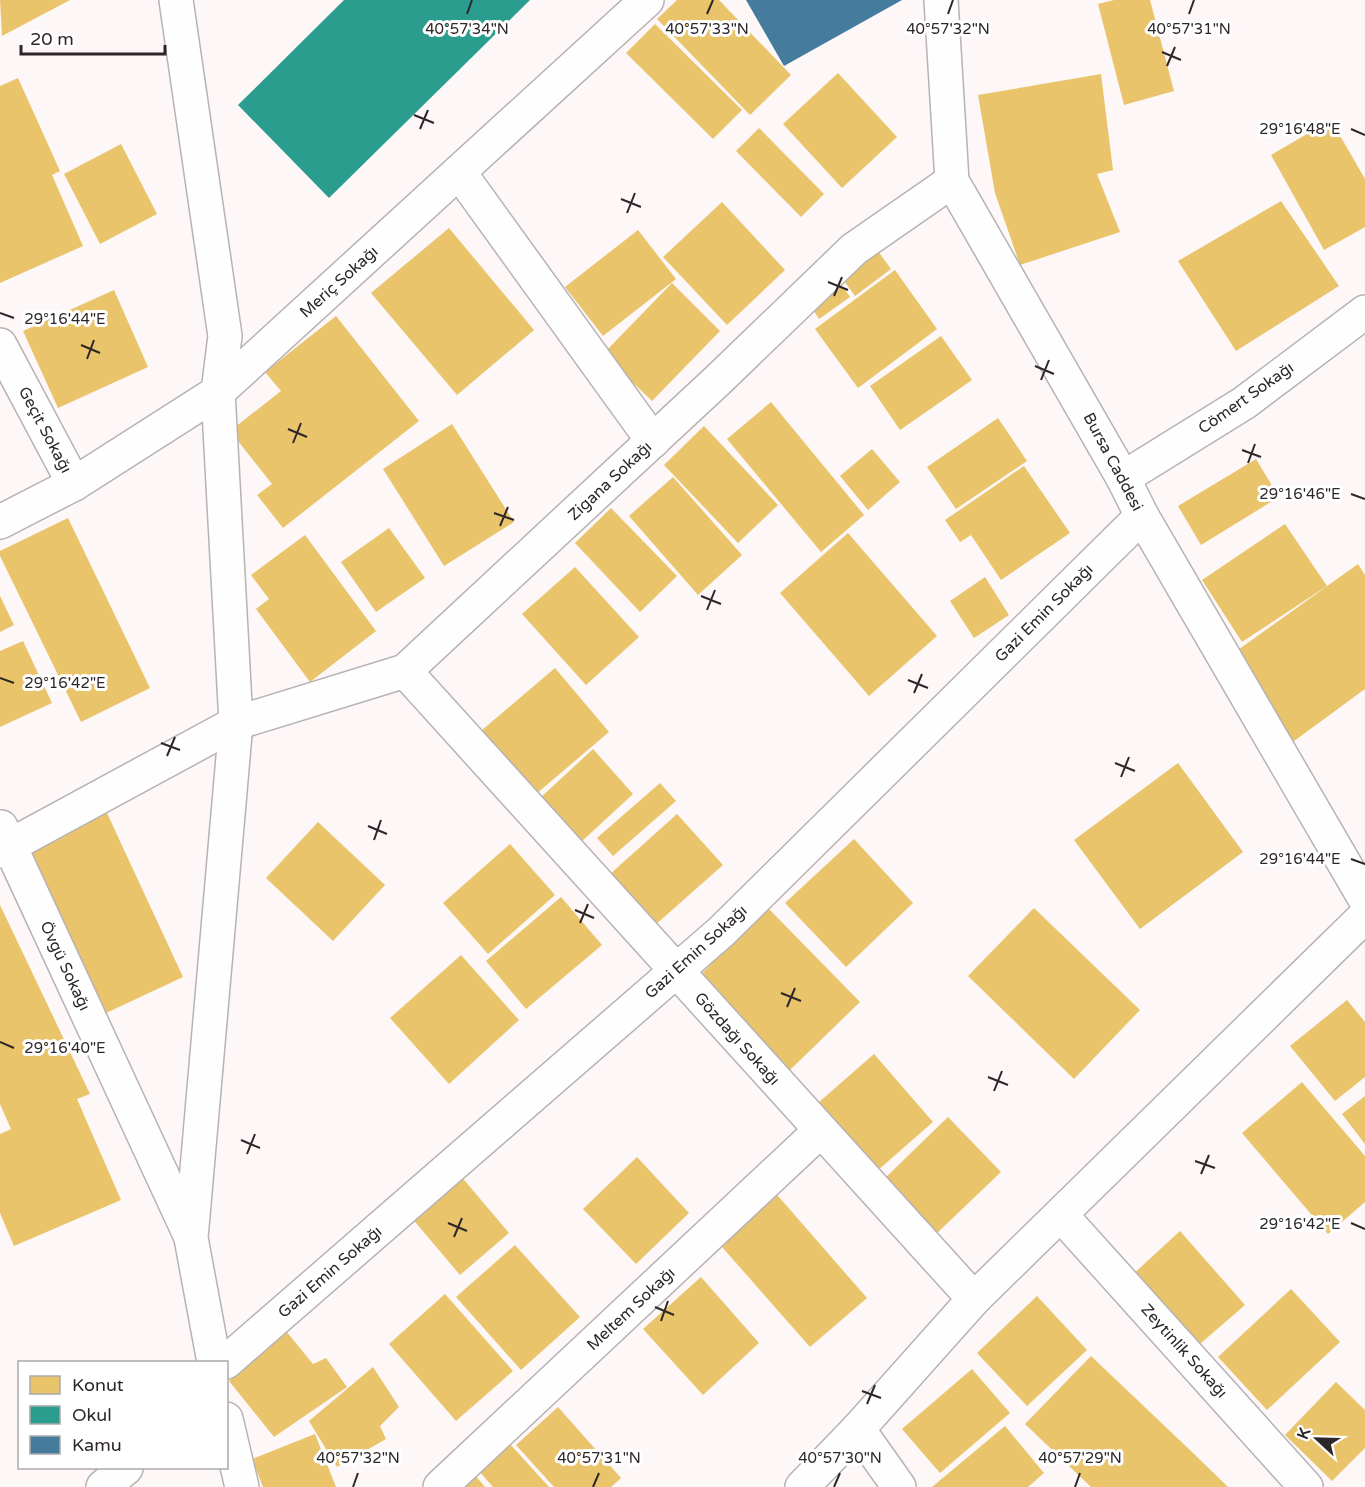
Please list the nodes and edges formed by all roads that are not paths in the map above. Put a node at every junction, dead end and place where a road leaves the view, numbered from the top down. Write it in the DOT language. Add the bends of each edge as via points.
graph roads {
  1 [pos="176,0"];
  2 [pos="647,0"];
  3 [pos="941,0"];
  4 [pos="459,172"];
  5 [pos="952,181"];
  6 [pos="1365,312"];
  7 [pos="0,345"];
  8 [pos="218,392"];
  9 [pos="653,441"];
  10 [pos="1123,478"];
  11 [pos="74,484"];
  12 [pos="1142,516"];
  13 [pos="0,522"];
  14 [pos="405,671"];
  15 [pos="236,723"];
  16 [pos="3,841"];
  17 [pos="1365,899"];
  18 [pos="1365,916"];
  19 [pos="674,971"];
  20 [pos="820,1131"];
  21 [pos="1061,1215"];
  22 [pos="191,1238"];
  23 [pos="974,1299"];
  24 [pos="214,1361"];
  25 [pos="227,1361"];
  26 [pos="228,1428"];
  27 [pos="858,1429"];
  28 [pos="124,1469"];
  29 [pos="103,1487"];
  30 [pos="242,1487"];
  31 [pos="440,1487"];
  32 [pos="802,1487"];
  33 [pos="899,1487"];
  34 [pos="1306,1487"];
  1 -- 8 [label="street" via="225,336"];
  2 -- 4 [label="street, Meriç Sokağı"];
  3 -- 5 [label="street, Bursa Caddesi"];
  4 -- 8 [label="street, Meriç Sokağı"];
  4 -- 9 [label="street"];
  5 -- 9 [label="street, Zigana Sokağı" via="854,249"];
  5 -- 10 [label="street, Bursa Caddesi"];
  6 -- 10 [label="street, Cömert Sokağı" via="1244,403"];
  7 -- 11 [label="street, Geçit Sokağı"];
  8 -- 11 [label="street, Meriç Sokağı"];
  8 -- 15 [label="street"];
  9 -- 14 [label="street, Zigana Sokağı"];
  10 -- 12 [label="street, Bursa Caddesi"];
  11 -- 13 [label="street, Meriç Sokağı"];
  12 -- 17 [label="street, Bursa Caddesi"];
  12 -- 19 [label="street, Gazi Emin Sokağı" via="722,931"];
  14 -- 15 [label="street, Zigana Sokağı"];
  14 -- 19 [label="street, Gözdağı Sokağı"];
  15 -- 16 [label="street, Zigana Sokağı"];
  15 -- 22 [label="street"];
  16 -- 22 [label="street, Övgü Sokağı"];
  18 -- 21 [label="street"];
  19 -- 20 [label="street, Gözdağı Sokağı"];
  19 -- 25 [label="street, Gazi Emin Sokağı"];
  20 -- 23 [label="street, Gözdağı Sokağı"];
  20 -- 31 [label="street, Meltem Sokağı"];
  21 -- 23 [label="street"];
  21 -- 34 [label="street, Zeytinlik Sokağı"];
  22 -- 24 [label="street"];
  23 -- 27 [label="street"];
  26 -- 30 [label="street"];
  27 -- 32 [label="street"];
  27 -- 33 [label="street"];
  28 -- 29 [label="street"];
}
